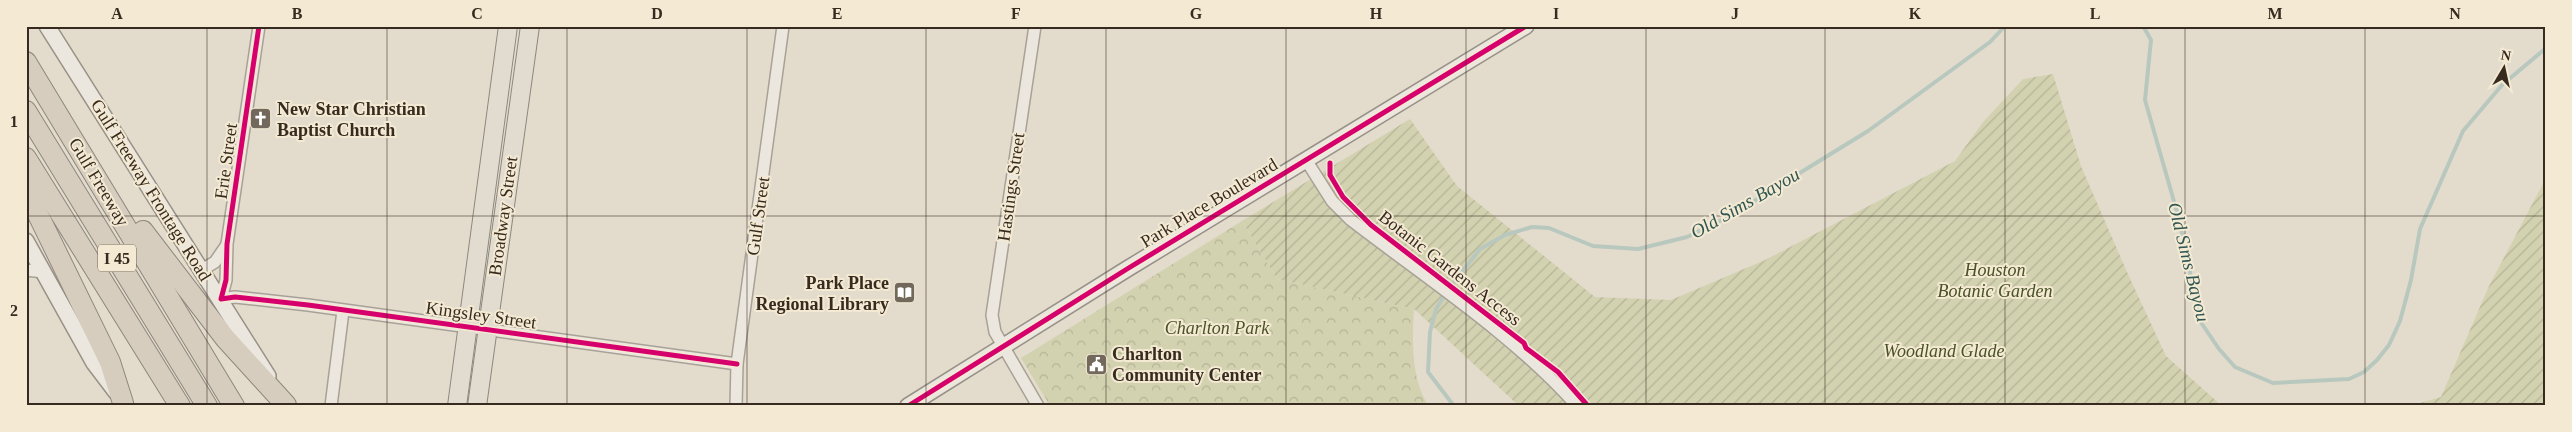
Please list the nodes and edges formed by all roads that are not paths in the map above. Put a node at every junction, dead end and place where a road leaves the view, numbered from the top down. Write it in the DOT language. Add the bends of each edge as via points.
graph roads {
  1 [pos="47,26"];
  2 [pos="259,26"];
  3 [pos="508,26"];
  4 [pos="530,26"];
  5 [pos="783,26"];
  6 [pos="1035,26"];
  7 [pos="1526,26"];
  8 [pos="26,62"];
  9 [pos="26,111"];
  10 [pos="26,158"];
  11 [pos="1306,160"];
  12 [pos="26,190"];
  13 [pos="486,190"];
  14 [pos="506,192"];
  15 [pos="109,198"];
  16 [pos="26,241"];
  17 [pos="227,244"];
  18 [pos="26,270"];
  19 [pos="202,270"];
  20 [pos="43,272"];
  21 [pos="221,299"];
  22 [pos="343,311"];
  23 [pos="467,327"];
  24 [pos="487,330"];
  25 [pos="1003,346"];
  26 [pos="737,364"];
  27 [pos="124,404"];
  28 [pos="180,406"];
  29 [pos="207,406"];
  30 [pos="234,406"];
  31 [pos="286,406"];
  32 [pos="331,406"];
  33 [pos="457,406"];
  34 [pos="477,406"];
  35 [pos="736,406"];
  36 [pos="908,406"];
  37 [pos="1038,406"];
  38 [pos="1578,406"];
  1 -- 19 [label="street, Gulf Freeway Frontage Road"];
  2 -- 17 [label="street, Erie Street"];
  3 -- 13 [label="main road, Broadway Street"];
  4 -- 14 [label="main road, Broadway Street"];
  5 -- 26 [label="street, Gulf Street"];
  6 -- 25 [label="street, Hastings Street" via="992,315 995,332"];
  7 -- 11 [label="street, Park Place Boulevard"];
  8 -- 15 [label="highway, Gulf Freeway / I 45"];
  9 -- 29 [label="highway, Gulf Freeway / I 45"];
  10 -- 28 [label="highway, I 45"];
  11 -- 25 [label="street, Park Place Boulevard"];
  11 -- 38 [label="street" via="1332,200 1368,232 1520,349"];
  12 -- 27 [label="highway" via="110,362"];
  13 -- 14 [label="main road"];
  13 -- 23 [label="main road, Broadway Street"];
  14 -- 24 [label="main road, Broadway Street"];
  15 -- 30 [label="highway, Gulf Freeway / I 45"];
  15 -- 31 [label="highway" via="140,228 220,331"];
  16 -- 20 [label="street"];
  17 -- 19 [label="street, Erie Street" via="215,262"];
  17 -- 21 [label="street, Erie Street" via="226,280"];
  18 -- 20 [label="street"];
  19 -- 21 [label="street, Gulf Freeway Frontage Road"];
  20 -- 27 [label="street" via="94,363"];
  21 -- 22 [label="street, Kingsley Street" via="235,297"];
  21 -- 31 [label="street, Gulf Freeway Frontage Road"];
  22 -- 23 [label="street, Kingsley Street"];
  22 -- 32 [label="street"];
  23 -- 24 [label="street, Kingsley Street"];
  23 -- 33 [label="main road, Broadway Street"];
  24 -- 26 [label="street, Kingsley Street"];
  24 -- 34 [label="main road, Broadway Street"];
  25 -- 36 [label="street, Park Place Boulevard"];
  25 -- 37 [label="street, Hastings Street"];
  26 -- 35 [label="street, Gulf Street"];
}
